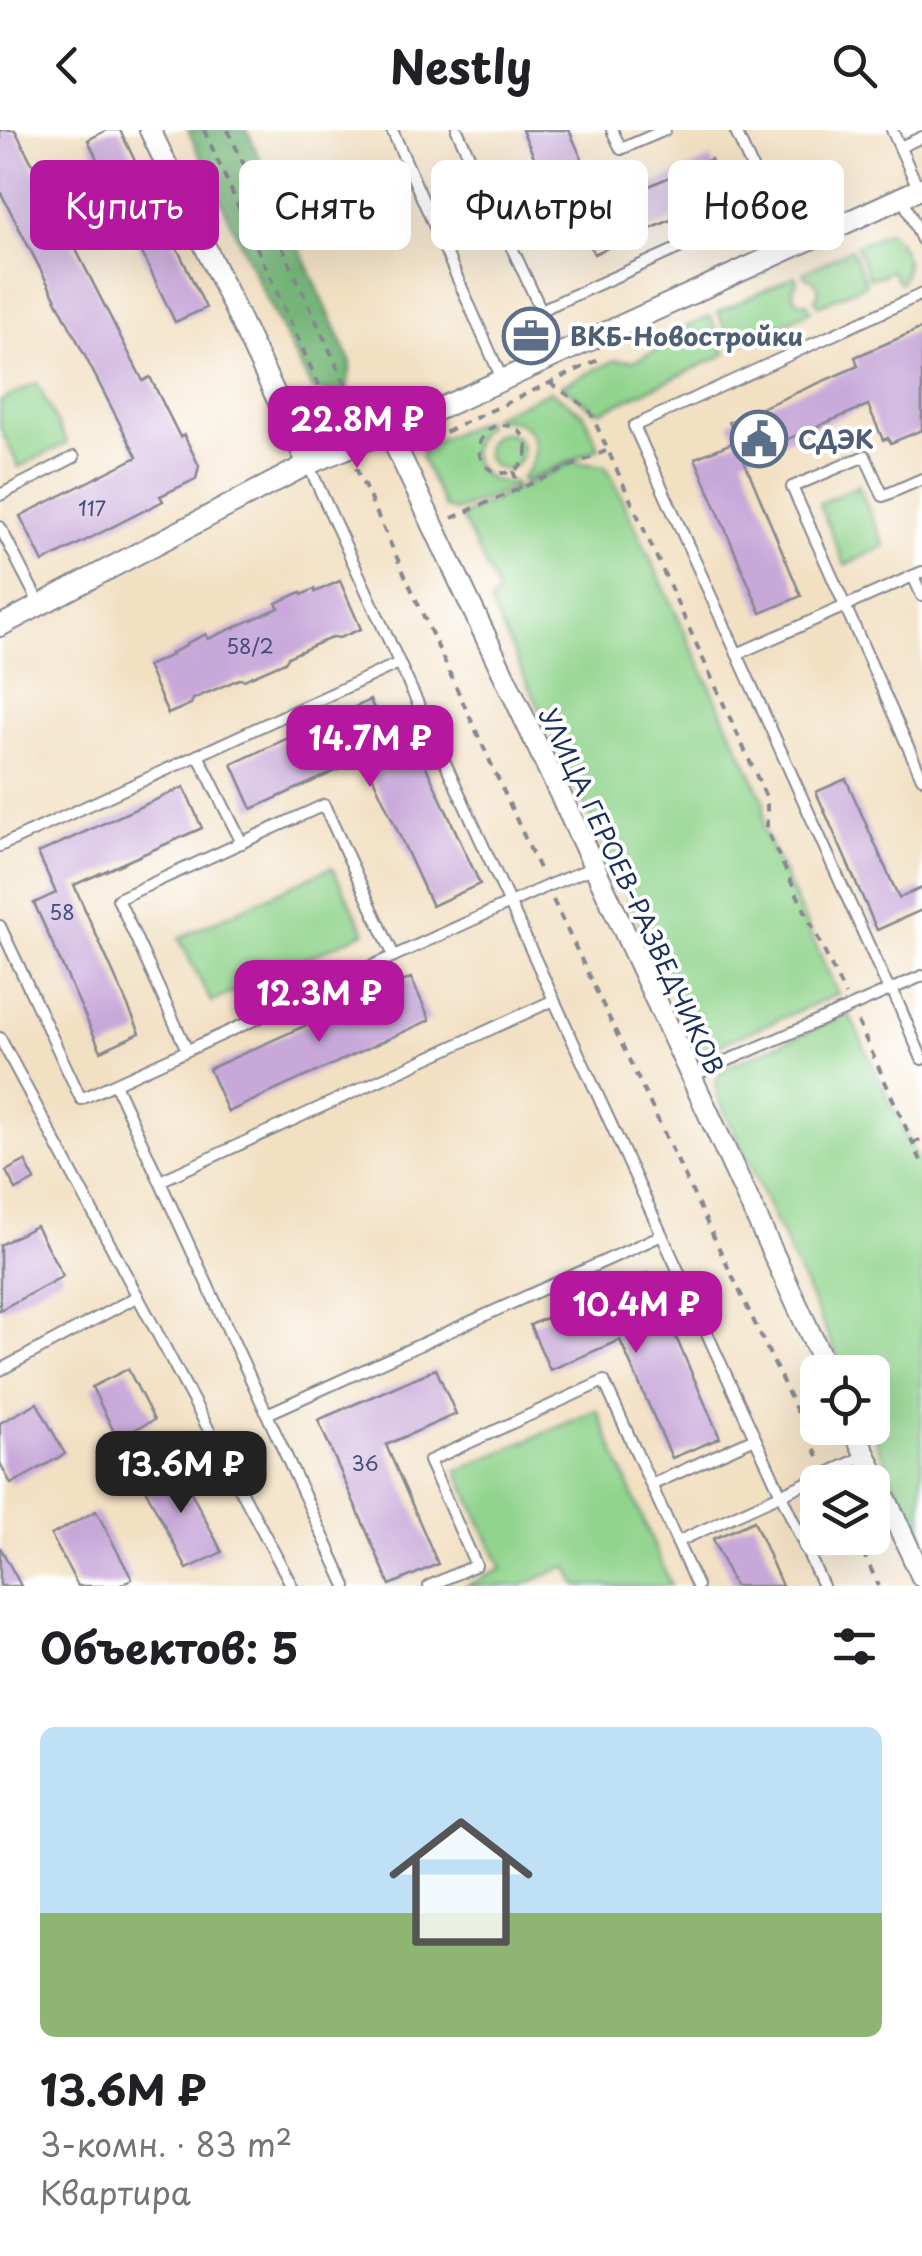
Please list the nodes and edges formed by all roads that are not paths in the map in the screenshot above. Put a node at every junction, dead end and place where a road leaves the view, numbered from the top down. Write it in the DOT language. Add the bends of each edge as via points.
graph roads {
  1 [pos="150,130"];
  2 [pos="392,130"];
  3 [pos="457,130"];
  4 [pos="612,130"];
  5 [pos="665,130"];
  6 [pos="735,130"];
  7 [pos="892,130"];
  8 [pos="922,137"];
  9 [pos="900,147"];
  10 [pos="914,192"];
  11 [pos="922,240"];
  12 [pos="922,294"];
  13 [pos="503,380"];
  14 [pos="389,432"];
  15 [pos="74,457"];
  16 [pos="308,464"];
  17 [pos="922,479"];
  18 [pos="0,495"];
  19 [pos="0,527"];
  20 [pos="917,574"];
  21 [pos="922,596"];
  22 [pos="40,605"];
  23 [pos="844,606"];
  24 [pos="0,626"];
  25 [pos="737,654"];
  26 [pos="399,663"];
  27 [pos="198,755"];
  28 [pos="922,778"];
  29 [pos="242,843"];
  30 [pos="0,846"];
  31 [pos="594,866"];
  32 [pos="509,903"];
  33 [pos="0,926"];
  34 [pos="394,956"];
  35 [pos="922,976"];
  36 [pos="890,990"];
  37 [pos="554,1000"];
  38 [pos="0,1038"];
  39 [pos="188,1050"];
  40 [pos="922,1058"];
  41 [pos="691,1077"];
  42 [pos="115,1084"];
  43 [pos="160,1181"];
  44 [pos="662,1235"];
  45 [pos="138,1296"];
  46 [pos="820,1355"];
  47 [pos="0,1370"];
  48 [pos="267,1414"];
  49 [pos="754,1438"];
  50 [pos="861,1445"];
  51 [pos="866,1456"];
  52 [pos="651,1484"];
  53 [pos="781,1496"];
  54 [pos="677,1542"];
  55 [pos="922,1577"];
  56 [pos="292,1586"];
  57 [pos="346,1586"];
  58 [pos="429,1586"];
  59 [pos="697,1586"];
  60 [pos="823,1586"];
  1 -- 16 [label="street"];
  2 -- 13 [label="lane"];
  3 -- 6 [label="lane" via="542,310 770,207"];
  4 -- 5 [label="lane" via="621,149"];
  7 -- 9 [label="lane"];
  8 -- 9 [label="lane"];
  9 -- 10 [label="lane"];
  10 -- 11 [label="lane"];
  10 -- 13 [label="street"];
  12 -- 25 [label="lane" via="634,426"];
  13 -- 14 [label="street"];
  14 -- 16 [label="street"];
  14 -- 31 [label="street, УЛИЦА ГЕРОЕВ-РАЗВЕДЧИКОВ"];
  15 -- 18 [label="lane"];
  16 -- 22 [label="street"];
  16 -- 26 [label="lane"];
  17 -- 23 [label="lane" via="883,496 865,456 792,487"];
  19 -- 22 [label="lane"];
  20 -- 21 [label="lane"];
  20 -- 23 [label="lane"];
  22 -- 24 [label="street"];
  23 -- 25 [label="lane"];
  23 -- 28 [label="lane"];
  25 -- 36 [label="lane"];
  26 -- 27 [label="lane"];
  26 -- 32 [label="lane"];
  27 -- 29 [label="lane"];
  27 -- 30 [label="lane"];
  29 -- 34 [label="lane" via="324,805"];
  29 -- 39 [label="lane" via="118,899"];
  31 -- 32 [label="lane"];
  31 -- 41 [label="street, УЛИЦА ГЕРОЕВ-РАЗВЕДЧИКОВ"];
  32 -- 34 [label="lane"];
  32 -- 37 [label="lane"];
  33 -- 42 [label="lane" via="81,1099"];
  34 -- 39 [label="lane"];
  35 -- 36 [label="lane"];
  36 -- 40 [label="lane"];
  36 -- 41 [label="lane"];
  37 -- 43 [label="lane"];
  37 -- 44 [label="lane"];
  38 -- 45 [label="lane"];
  39 -- 42 [label="lane"];
  41 -- 46 [label="street, УЛИЦА ГЕРОЕВ-РАЗВЕДЧИКОВ"];
  42 -- 43 [label="lane"];
  43 -- 48 [label="lane"];
  44 -- 48 [label="lane"];
  44 -- 49 [label="lane"];
  45 -- 47 [label="lane"];
  45 -- 56 [label="lane"];
  48 -- 57 [label="lane"];
  49 -- 52 [label="lane"];
  49 -- 53 [label="lane"];
  50 -- 51 [label="street"];
  51 -- 53 [label="lane"];
  51 -- 55 [label="street"];
  52 -- 54 [label="lane"];
  52 -- 58 [label="lane" via="604,1382 430,1461 476,1564"];
  53 -- 54 [label="lane"];
  53 -- 60 [label="lane"];
  54 -- 59 [label="lane"];
}
